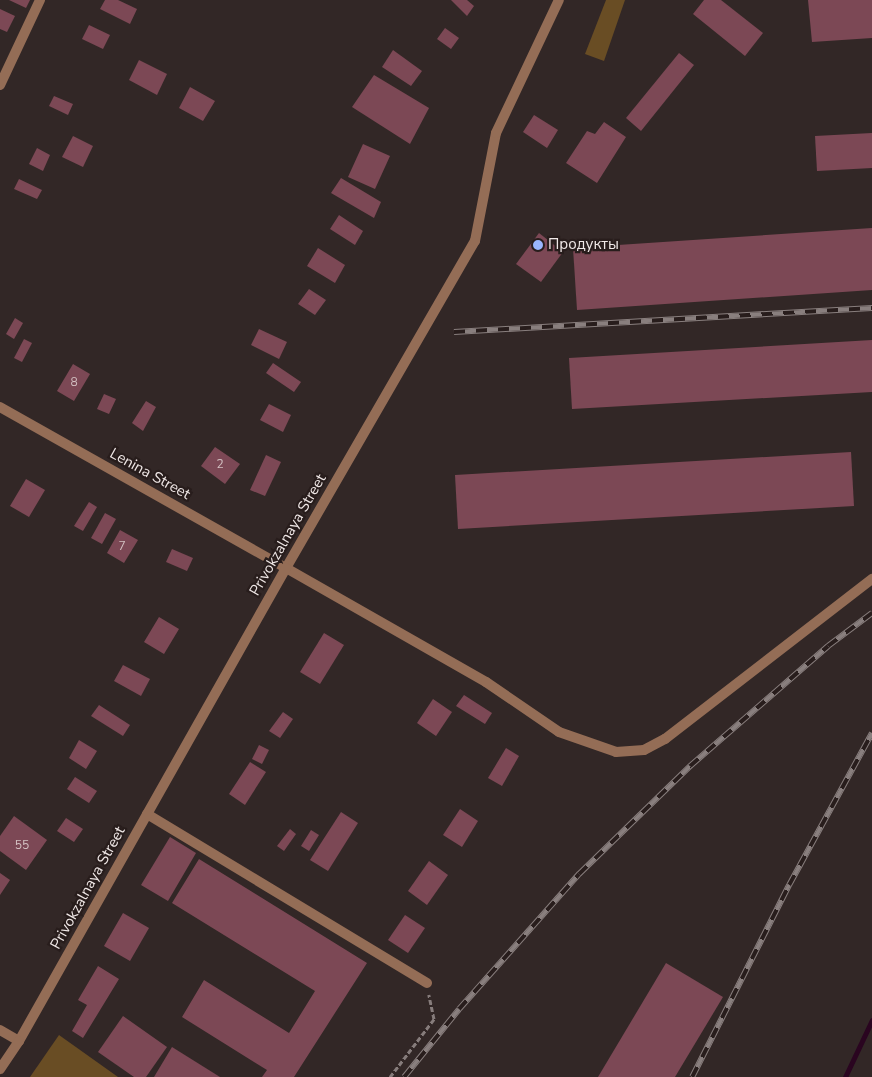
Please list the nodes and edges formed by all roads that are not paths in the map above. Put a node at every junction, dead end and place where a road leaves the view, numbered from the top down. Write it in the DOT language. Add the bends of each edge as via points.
graph roads {
  1 [pos="40,0"];
  2 [pos="559,0"];
  3 [pos="0,85"];
  4 [pos="0,407"];
  5 [pos="286,568"];
  6 [pos="872,579"];
  7 [pos="147,814"];
  8 [pos="427,982"];
  9 [pos="0,1030"];
  10 [pos="19,1042"];
  11 [pos="0,1069"];
  1 -- 3 [label="street"];
  2 -- 5 [label="street, Privokzalnaya Street" via="496,133 475,242"];
  4 -- 5 [label="street, Lenina Street"];
  5 -- 6 [label="street, Lenina Street" via="486,682 559,732 616,752 644,750 665,739"];
  5 -- 7 [label="street, Privokzalnaya Street"];
  7 -- 8 [label="street"];
  7 -- 10 [label="street, Privokzalnaya Street"];
  9 -- 10 [label="street"];
  10 -- 11 [label="street, Privokzalnaya Street"];
}
